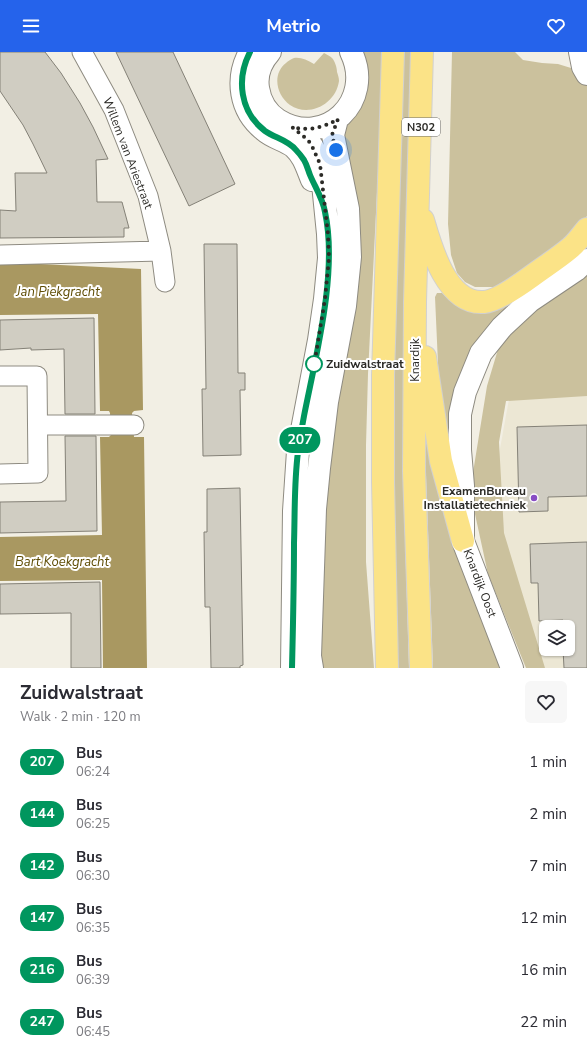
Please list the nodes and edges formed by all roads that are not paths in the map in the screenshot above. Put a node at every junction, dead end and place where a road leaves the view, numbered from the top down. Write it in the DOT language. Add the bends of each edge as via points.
graph roads {
  1 [pos="82,52"];
  2 [pos="351,52"];
  3 [pos="393,52"];
  4 [pos="422,52"];
  5 [pos="580,52"];
  6 [pos="254,56"];
  7 [pos="587,74"];
  8 [pos="338,119"];
  9 [pos="288,134"];
  10 [pos="419,202"];
  11 [pos="587,229"];
  12 [pos="161,251"];
  13 [pos="0,255"];
  14 [pos="587,260"];
  15 [pos="165,282"];
  16 [pos="415,302"];
  17 [pos="0,376"];
  18 [pos="38,425"];
  19 [pos="134,425"];
  20 [pos="0,474"];
  21 [pos="463,541"];
  22 [pos="292,668"];
  23 [pos="312,668"];
  24 [pos="386,668"];
  25 [pos="420,668"];
  26 [pos="512,668"];
  1 -- 12 [label="street, Willem van Ariestraat" via="114,110 148,196"];
  2 -- 8 [label="street" via="357,68 357,87 350,105"];
  3 -- 24 [label="main road, N302" via="383,383"];
  4 -- 10 [label="main road, Knardijk / N302"];
  5 -- 7 [label="street"];
  6 -- 9 [label="street" via="242,73 241,84 245,105 250,115 265,131 274,136"];
  8 -- 9 [label="street" via="329,124"];
  8 -- 23 [label="street" via="332,135 348,209 350,257 345,306 327,402 315,509 310,656"];
  9 -- 22 [label="street" via="304,160 325,210 329,258 319,340 298,451 294,511"];
  10 -- 11 [label="main road" via="428,237 447,280 456,292 469,299 484,302 522,283 570,248"];
  10 -- 16 [label="main road, Knardijk / N302"];
  12 -- 13 [label="street"];
  12 -- 15 [label="street, Willem van Ariestraat"];
  14 -- 21 [label="street, Knardijk Oost" via="530,301 502,327 481,353 465,392 460,414"];
  16 -- 21 [label="main road, N302" via="441,461"];
  16 -- 25 [label="main road, Knardijk / N302" via="414,471"];
  17 -- 18 [label="street" via="37,376"];
  18 -- 19 [label="street"];
  18 -- 20 [label="street" via="38,473"];
  21 -- 26 [label="street, Knardijk Oost"];
}
